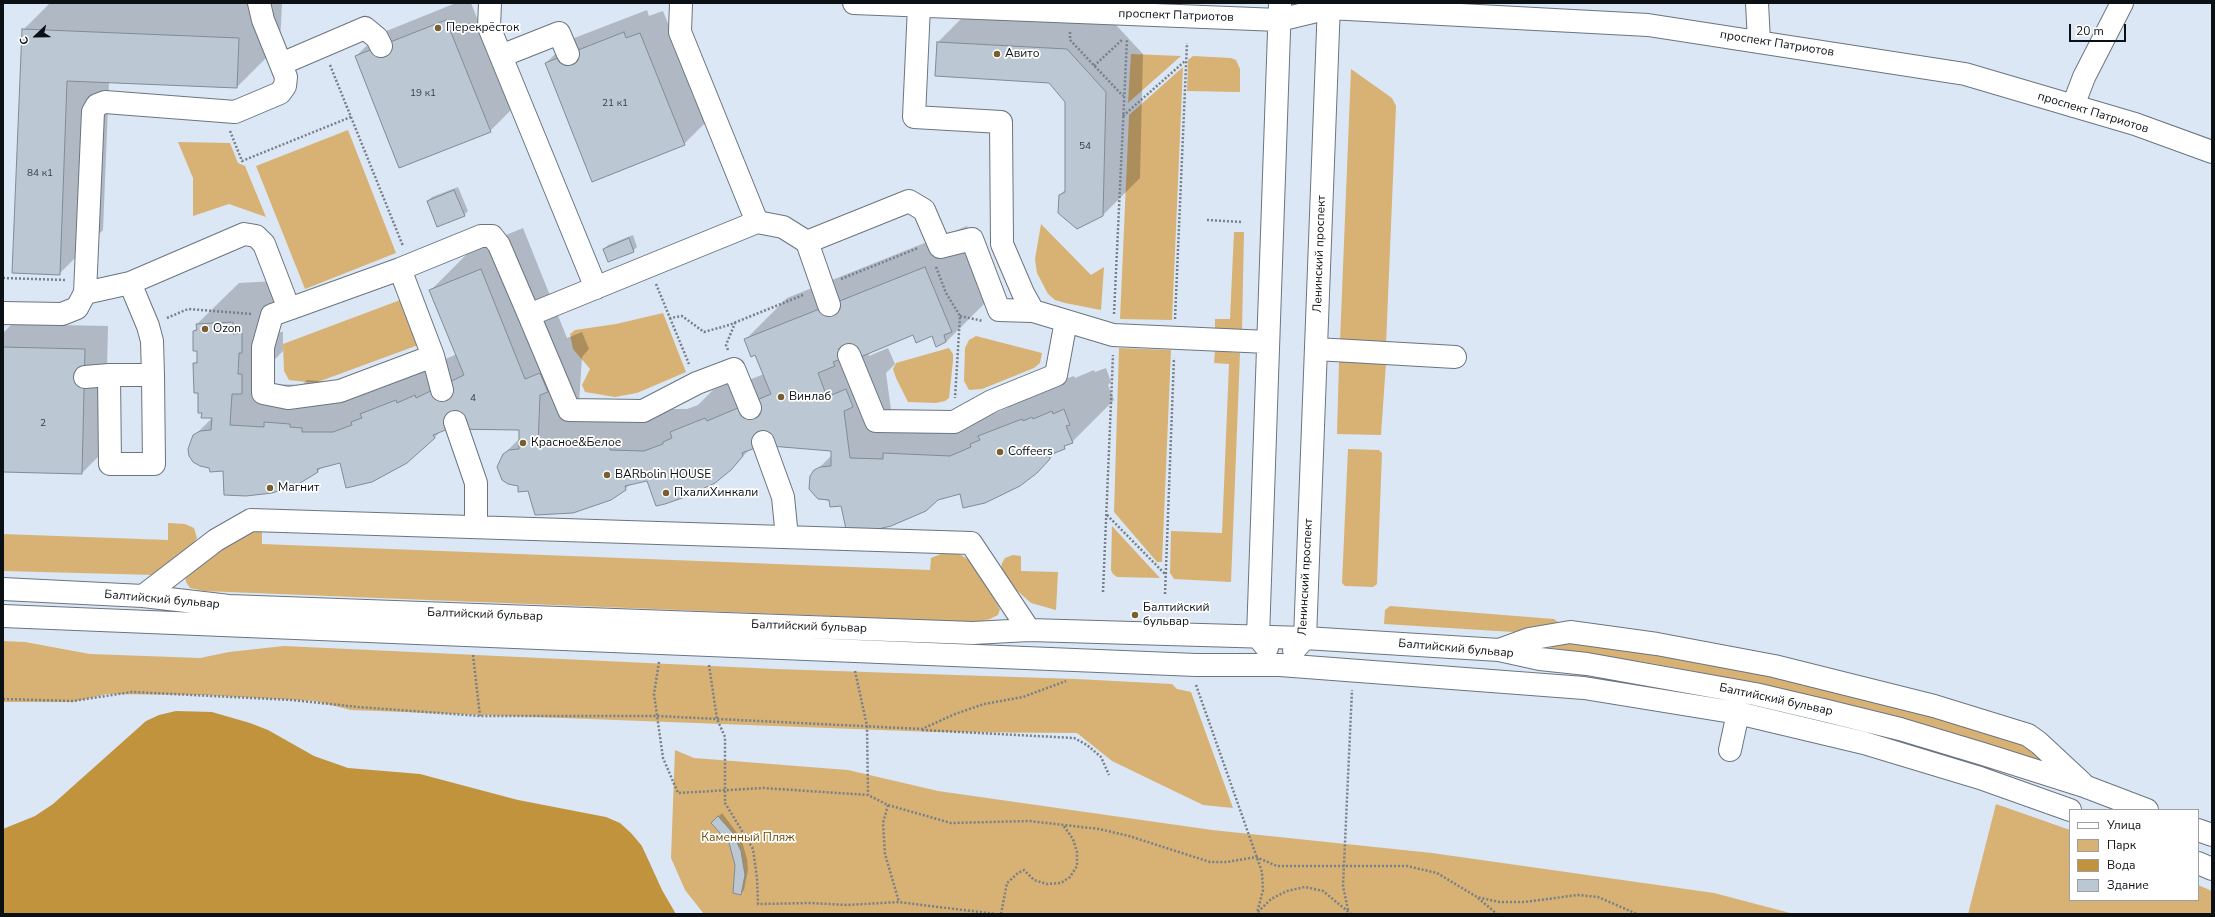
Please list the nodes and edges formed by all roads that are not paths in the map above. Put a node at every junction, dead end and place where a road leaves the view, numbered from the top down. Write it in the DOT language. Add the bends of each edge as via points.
graph roads {
  1 [pos="259,3"];
  2 [pos="490,3"];
  3 [pos="681,3"];
  4 [pos="854,3"];
  5 [pos="1757,3"];
  6 [pos="2122,3"];
  7 [pos="1325,4"];
  8 [pos="919,6"];
  9 [pos="1280,12"];
  10 [pos="1759,41"];
  11 [pos="381,46"];
  12 [pos="568,54"];
  13 [pos="501,56"];
  14 [pos="281,64"];
  15 [pos="2074,106"];
  16 [pos="2212,152"];
  17 [pos="757,222"];
  18 [pos="807,242"];
  19 [pos="405,267"];
  20 [pos="130,283"];
  21 [pos="85,287"];
  22 [pos="596,288"];
  23 [pos="829,305"];
  24 [pos="1033,311"];
  25 [pos="280,312"];
  26 [pos="3,313"];
  27 [pos="529,315"];
  28 [pos="1066,320"];
  29 [pos="1268,342"];
  30 [pos="1316,349"];
  31 [pos="849,355"];
  32 [pos="433,356"];
  33 [pos="1455,357"];
  34 [pos="109,375"];
  35 [pos="153,375"];
  36 [pos="85,377"];
  37 [pos="442,390"];
  38 [pos="750,408"];
  39 [pos="455,422"];
  40 [pos="763,442"];
  41 [pos="476,527"];
  42 [pos="787,537"];
  43 [pos="3,590"];
  44 [pos="143,596"];
  45 [pos="3,616"];
  46 [pos="1029,630"];
  47 [pos="1258,637"];
  48 [pos="1305,638"];
  49 [pos="1499,650"];
  50 [pos="1280,665"];
  51 [pos="1738,713"];
  52 [pos="1730,750"];
  53 [pos="2084,786"];
  54 [pos="2143,809"];
  55 [pos="2069,810"];
  56 [pos="2199,830"];
  57 [pos="2212,835"];
  58 [pos="2199,863"];
  59 [pos="2212,869"];
  1 -- 14 [label="street" via="263,20"];
  2 -- 13 [label="street" via="489,27"];
  3 -- 17 [label="street" via="680,32"];
  4 -- 8 [label="street, проспект Патриотов"];
  5 -- 10 [label="street"];
  6 -- 15 [label="street" via="2084,76"];
  7 -- 9 [label="street, проспект Патриотов"];
  7 -- 10 [label="street, проспект Патриотов" via="1648,25"];
  7 -- 30 [label="street, Ленинский проспект"];
  8 -- 9 [label="street, проспект Патриотов"];
  8 -- 24 [label="street" via="914,117 1001,122 1002,244"];
  9 -- 29 [label="street"];
  10 -- 15 [label="street, проспект Патриотов" via="1965,74"];
  11 -- 14 [label="street" via="377,38 365,28"];
  12 -- 13 [label="street" via="559,33"];
  13 -- 22 [label="street"];
  14 -- 21 [label="street" via="286,77 285,86 280,92 235,112 106,102 97,105 93,112"];
  15 -- 16 [label="street, проспект Патриотов" via="2135,124"];
  17 -- 18 [label="street" via="783,227"];
  17 -- 22 [label="street"];
  18 -- 23 [label="street"];
  18 -- 24 [label="street" via="909,201 924,210 940,247 972,240 999,310"];
  19 -- 25 [label="street"];
  19 -- 27 [label="street" via="481,236 492,236 499,245"];
  19 -- 32 [label="street"];
  20 -- 21 [label="street"];
  20 -- 25 [label="street" via="244,234 256,236 264,244"];
  20 -- 35 [label="street" via="152,341"];
  21 -- 26 [label="street" via="77,308 62,314"];
  22 -- 27 [label="street"];
  24 -- 28 [label="street"];
  25 -- 32 [label="street" via="263,347 262,393 288,398 340,391"];
  27 -- 38 [label="street" via="569,410 643,411 697,383 734,369"];
  28 -- 29 [label="street" via="1113,335"];
  28 -- 31 [label="street" via="1056,375 992,401 954,422 876,421"];
  29 -- 47 [label="street"];
  30 -- 33 [label="street"];
  30 -- 48 [label="street, Ленинский проспект"];
  32 -- 37 [label="street"];
  34 -- 35 [label="street"];
  34 -- 35 [label="street" via="110,464 154,464"];
  34 -- 36 [label="street"];
  39 -- 41 [label="street" via="476,483"];
  40 -- 42 [label="street" via="783,496"];
  41 -- 42 [label="street"];
  41 -- 44 [label="street" via="251,520 216,540"];
  42 -- 46 [label="street" via="971,543"];
  43 -- 44 [label="street, Балтийский бульвар"];
  44 -- 46 [label="street, Балтийский бульвар" via="229,606 973,633"];
  45 -- 50 [label="street, Балтийский бульвар" via="1196,665"];
  46 -- 47 [label="street, Балтийский бульвар"];
  47 -- 48 [label="street, Балтийский бульвар"];
  47 -- 50 [label="street"];
  48 -- 49 [label="street, Балтийский бульвар"];
  48 -- 50 [label="street, Ленинский проспект"];
  49 -- 53 [label="street, Балтийский бульвар" via="1755,694 1900,728"];
  49 -- 53 [label="street" via="1529,639 1570,632 1657,644 1774,666 1934,706 2028,735"];
  50 -- 51 [label="street, Балтийский бульвар" via="1584,688"];
  51 -- 52 [label="street"];
  51 -- 55 [label="street, Балтийский бульвар" via="1906,755 2023,792"];
  53 -- 54 [label="street, Балтийский бульвар"];
  56 -- 57 [label="street"];
  58 -- 59 [label="street"];
}
